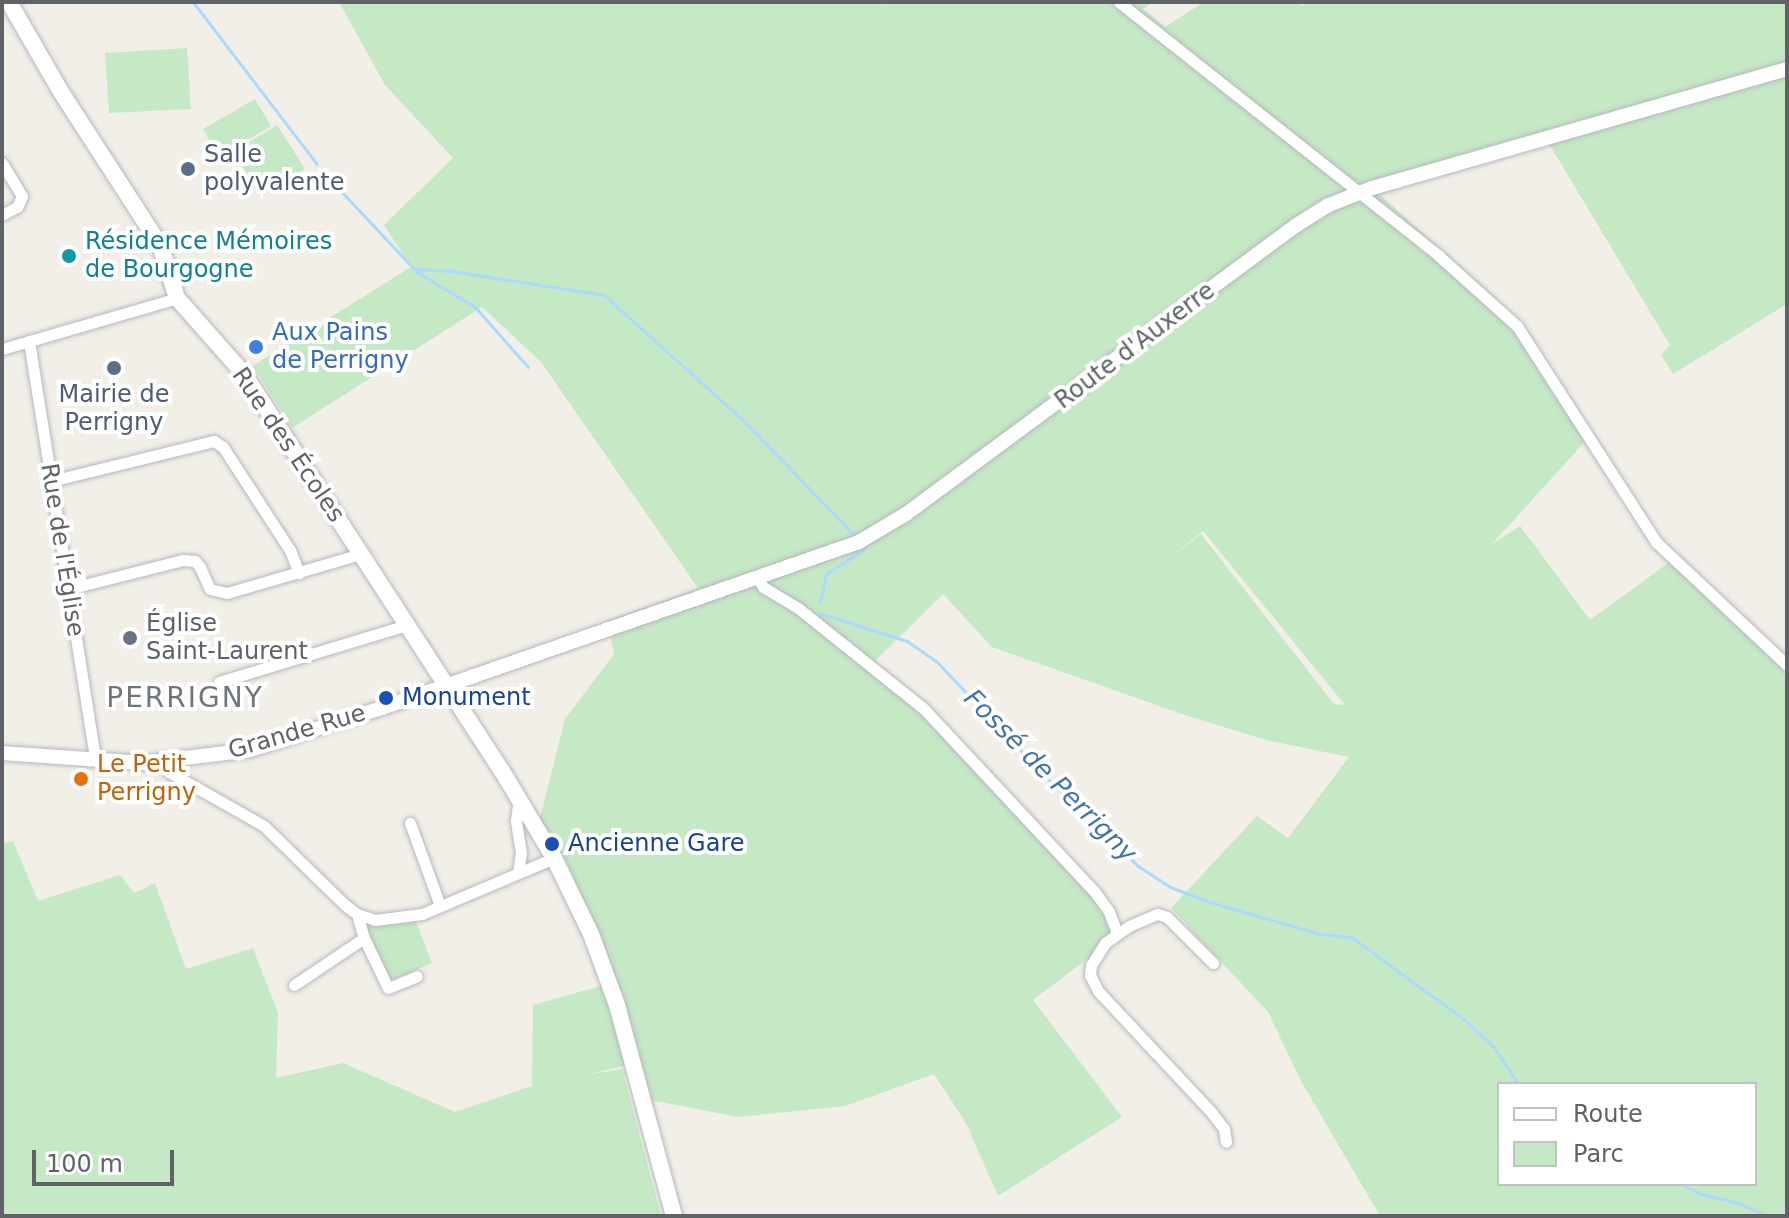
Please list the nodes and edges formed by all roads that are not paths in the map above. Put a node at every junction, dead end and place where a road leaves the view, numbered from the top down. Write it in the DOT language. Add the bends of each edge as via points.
graph roads {
  1 [pos="9,2"];
  2 [pos="1119,2"];
  3 [pos="1787,69"];
  4 [pos="2,163"];
  5 [pos="1356,193"];
  6 [pos="2,215"];
  7 [pos="177,298"];
  8 [pos="29,341"];
  9 [pos="2,349"];
  10 [pos="51,481"];
  11 [pos="360,554"];
  12 [pos="299,573"];
  13 [pos="757,577"];
  14 [pos="68,589"];
  15 [pos="407,625"];
  16 [pos="1787,665"];
  17 [pos="501,666"];
  18 [pos="219,682"];
  19 [pos="445,686"];
  20 [pos="2,753"];
  21 [pos="95,758"];
  22 [pos="162,761"];
  23 [pos="522,803"];
  24 [pos="410,823"];
  25 [pos="554,858"];
  26 [pos="518,872"];
  27 [pos="440,906"];
  28 [pos="357,914"];
  29 [pos="1117,933"];
  30 [pos="364,938"];
  31 [pos="1213,963"];
  32 [pos="417,976"];
  33 [pos="294,985"];
  34 [pos="1226,1142"];
  35 [pos="674,1216"];
  1 -- 7 [label="main road, Rue des Écoles" via="160,245"];
  2 -- 5 [label="street"];
  3 -- 5 [label="street, Route d'Auxerre"];
  4 -- 6 [label="street" via="22,196 17,207"];
  5 -- 13 [label="street, Route d'Auxerre" via="1295,226 893,524 859,542"];
  5 -- 16 [label="street" via="1439,256 1517,326 1656,542"];
  7 -- 8 [label="street"];
  7 -- 11 [label="main road, Rue des Écoles" via="244,374"];
  8 -- 9 [label="street"];
  8 -- 10 [label="street, Rue de l'Église"];
  10 -- 12 [label="street" via="214,441 290,550"];
  10 -- 14 [label="street, Rue de l'Église"];
  11 -- 12 [label="street"];
  11 -- 15 [label="main road, Rue des Écoles"];
  12 -- 14 [label="street" via="219,594 210,589 195,561 183,560"];
  13 -- 17 [label="street, Route d'Auxerre"];
  13 -- 29 [label="street" via="763,587 798,608 924,709 1094,891"];
  14 -- 21 [label="street, Rue de l'Église"];
  15 -- 18 [label="street"];
  15 -- 19 [label="main road, Rue des Écoles"];
  17 -- 19 [label="street, Grande Rue"];
  19 -- 22 [label="street, Grande Rue" via="250,750"];
  19 -- 23 [label="main road, Rue des Écoles"];
  20 -- 21 [label="street, Grande Rue"];
  21 -- 22 [label="street, Grande Rue"];
  22 -- 28 [label="street" via="169,772 264,826"];
  23 -- 25 [label="main road, Rue des Écoles"];
  23 -- 26 [label="street" via="516,820"];
  24 -- 27 [label="street"];
  25 -- 26 [label="street"];
  25 -- 35 [label="main road, Rue des Écoles" via="591,934 617,1005"];
  26 -- 27 [label="street"];
  27 -- 28 [label="street" via="422,914 375,920"];
  28 -- 30 [label="street"];
  29 -- 31 [label="street" via="1157,914 1167,917"];
  29 -- 34 [label="street" via="1091,965 1098,991 1212,1113"];
  30 -- 32 [label="street" via="388,988"];
  30 -- 33 [label="street"];
}
